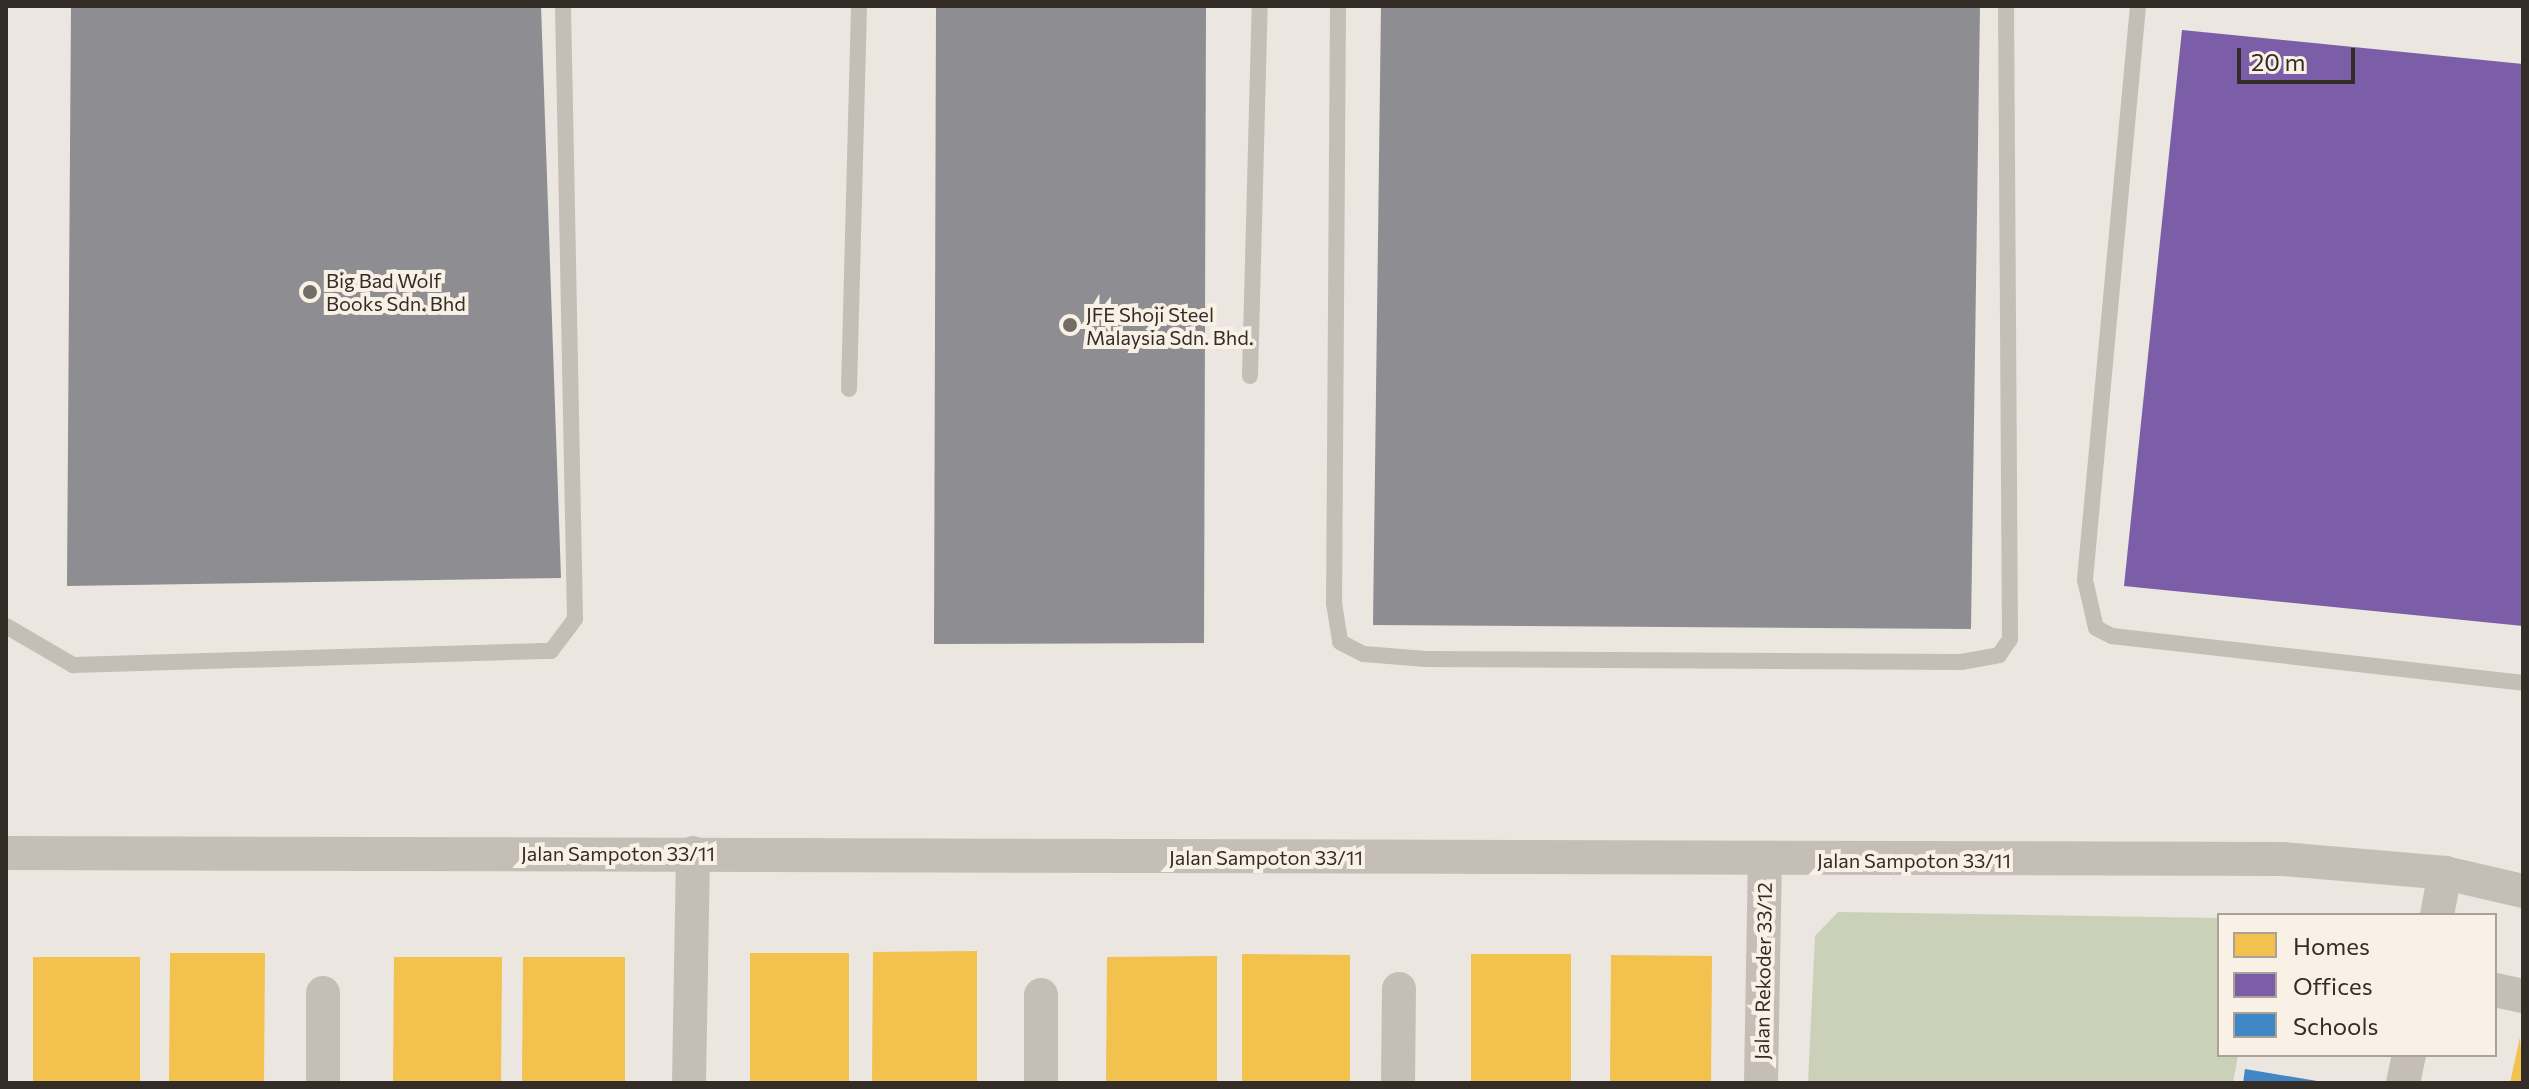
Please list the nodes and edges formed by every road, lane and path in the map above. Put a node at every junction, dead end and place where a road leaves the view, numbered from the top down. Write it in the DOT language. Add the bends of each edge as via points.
graph roads {
  1 [pos="563,6"];
  2 [pos="859,6"];
  3 [pos="1260,6"];
  4 [pos="1338,6"];
  5 [pos="2006,6"];
  6 [pos="2138,6"];
  7 [pos="1250,376"];
  8 [pos="849,389"];
  9 [pos="6,626"];
  10 [pos="2523,683"];
  11 [pos="6,853"];
  12 [pos="693,853"];
  13 [pos="1765,860"];
  14 [pos="2445,873"];
  15 [pos="2523,891"];
  16 [pos="2437,913"];
  17 [pos="1399,989"];
  18 [pos="2497,990"];
  19 [pos="323,993"];
  20 [pos="1041,995"];
  21 [pos="2523,996"];
  22 [pos="2409,1057"];
  23 [pos="323,1083"];
  24 [pos="689,1083"];
  25 [pos="1041,1083"];
  26 [pos="1398,1083"];
  27 [pos="1761,1083"];
  28 [pos="2403,1083"];
  1 -- 9 [label="lane" via="575,619 551,651 73,665"];
  2 -- 8 [label="lane"];
  3 -- 7 [label="lane"];
  4 -- 5 [label="lane" via="1334,603 1340,642 1364,654 1426,659 1961,662 1999,655 2010,639"];
  6 -- 10 [label="lane" via="2085,580 2096,628 2112,636"];
  11 -- 12 [label="street, Jalan Sampoton 33/11"];
  12 -- 13 [label="street, Jalan Sampoton 33/11"];
  12 -- 24 [label="street"];
  13 -- 14 [label="street, Jalan Sampoton 33/11" via="2283,859"];
  13 -- 27 [label="street, Jalan Rekoder 33/12"];
  14 -- 15 [label="street, Jalan Sampoton 33/11"];
  14 -- 16 [label="street"];
  17 -- 26 [label="street"];
  18 -- 21 [label="street"];
  19 -- 23 [label="street"];
  20 -- 25 [label="street"];
  22 -- 28 [label="street"];
}
